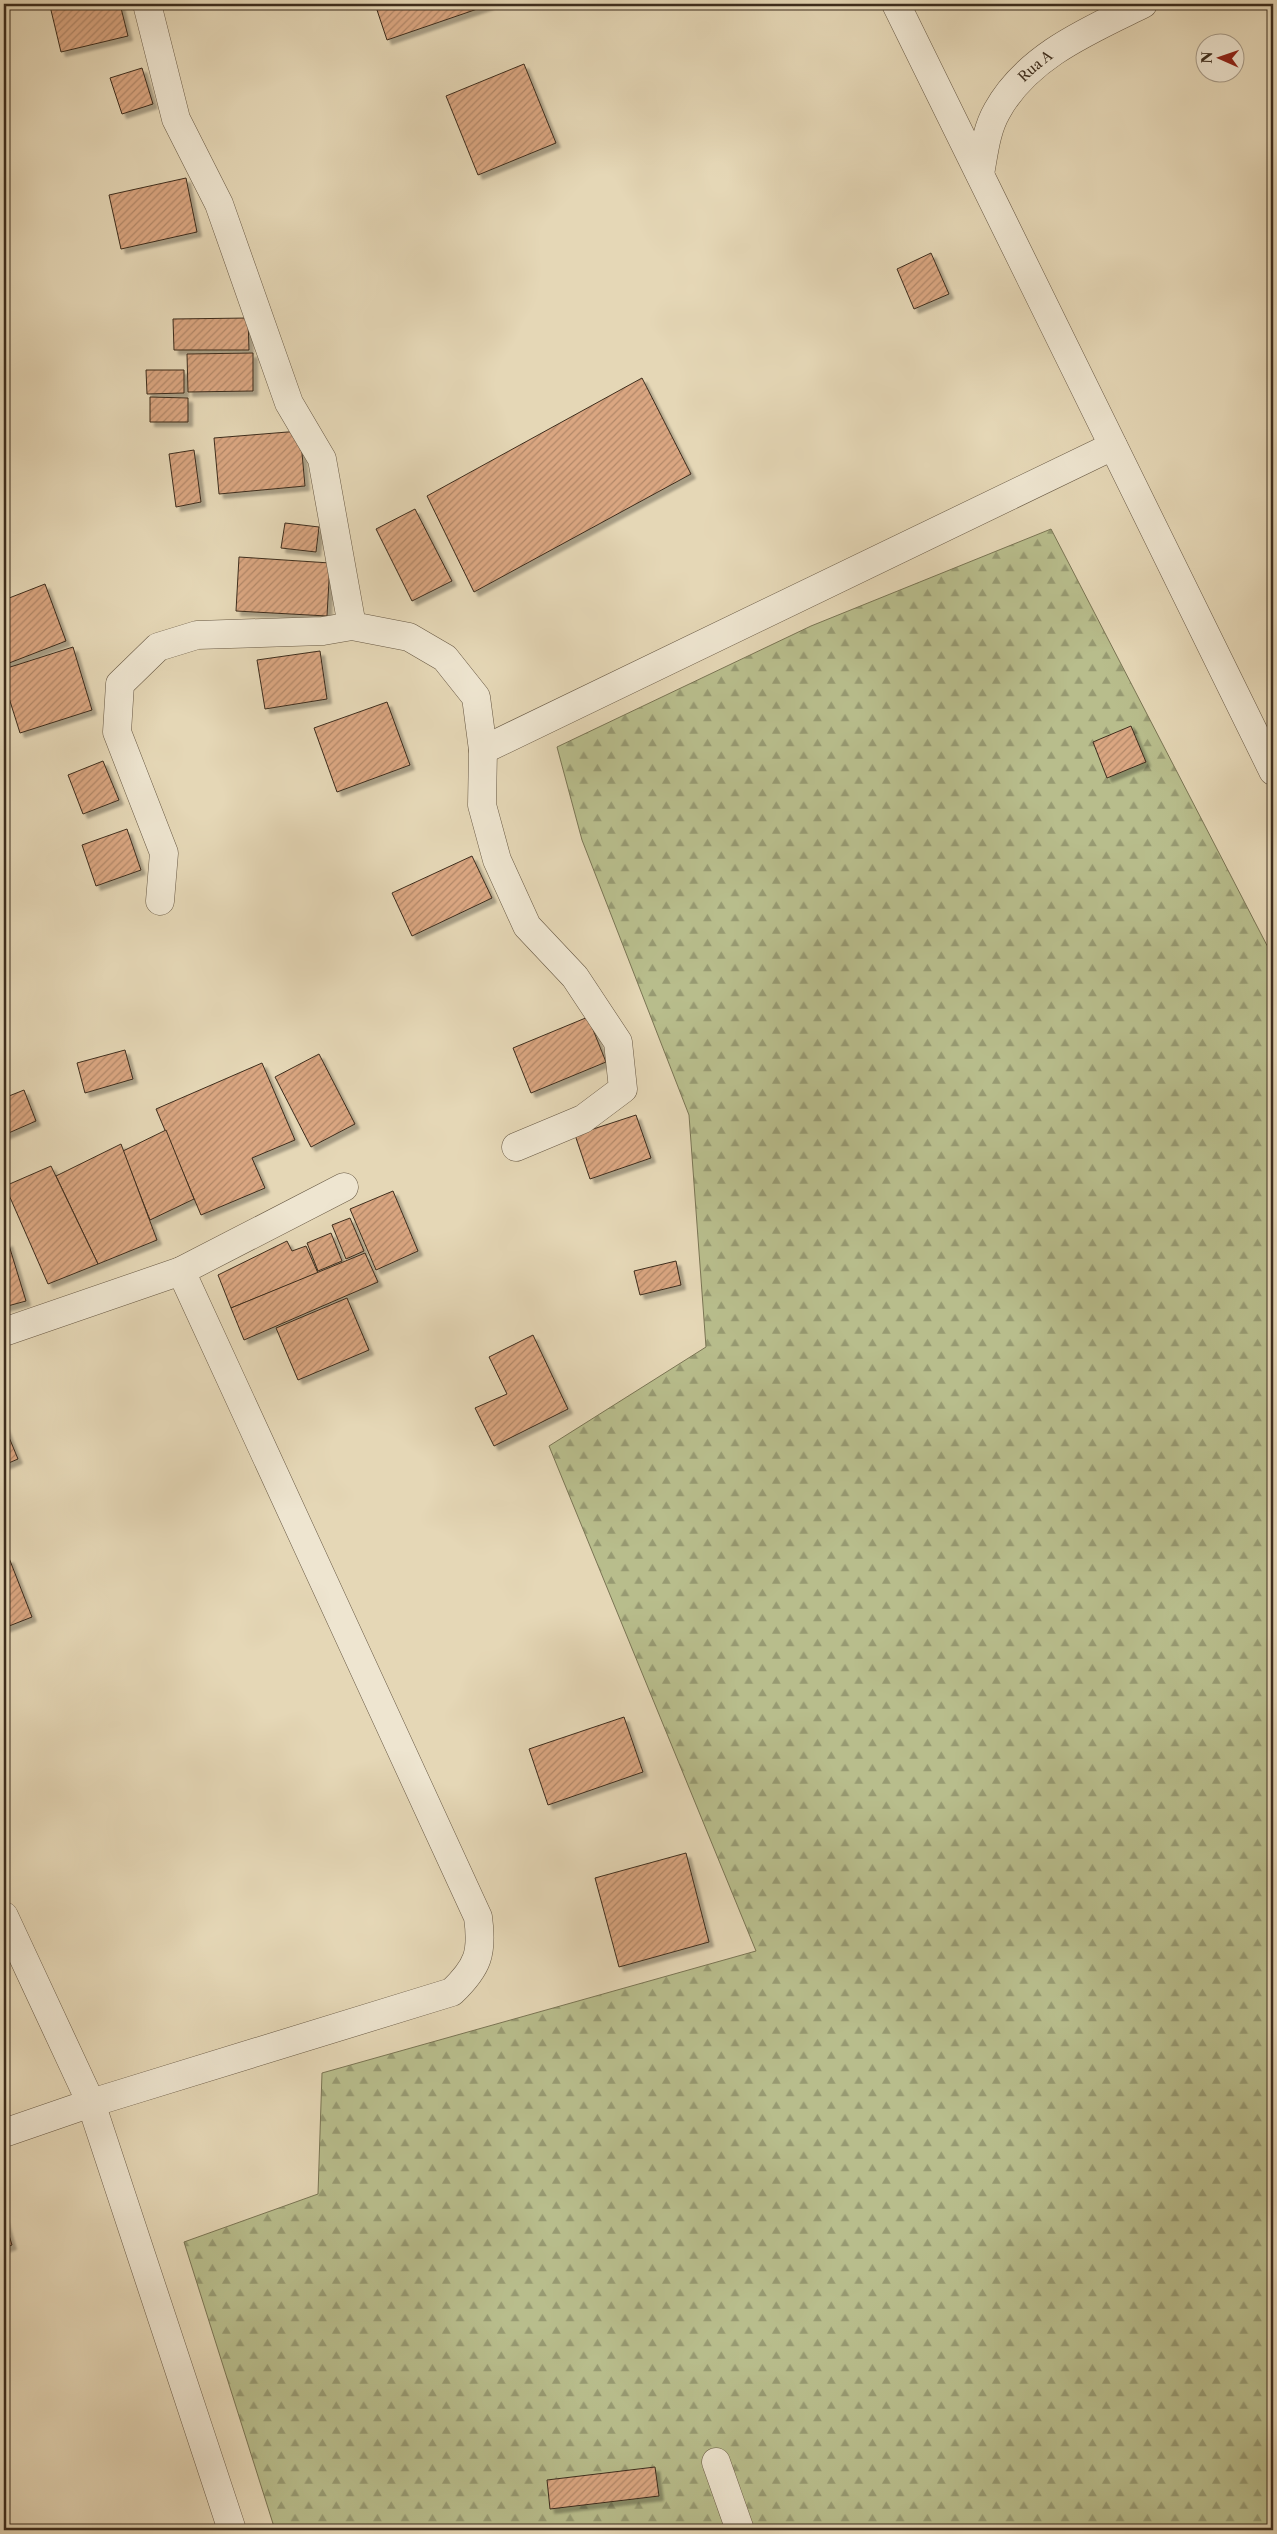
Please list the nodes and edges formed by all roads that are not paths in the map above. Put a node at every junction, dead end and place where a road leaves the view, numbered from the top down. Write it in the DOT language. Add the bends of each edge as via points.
graph roads {
  1 [pos="147,4"];
  2 [pos="896,4"];
  3 [pos="1143,4"];
  4 [pos="980,174"];
  5 [pos="1113,446"];
  6 [pos="352,626"];
  7 [pos="483,750"];
  8 [pos="1273,771"];
  9 [pos="160,901"];
  10 [pos="516,1147"];
  11 [pos="344,1187"];
  12 [pos="181,1271"];
  13 [pos="4,1332"];
  14 [pos="4,1916"];
  15 [pos="91,2103"];
  16 [pos="4,2133"];
  17 [pos="716,2462"];
  18 [pos="232,2530"];
  19 [pos="740,2530"];
  1 -- 6 [label="street" via="176,119 219,204 289,403 322,459"];
  2 -- 4 [label="street"];
  3 -- 4 [label="street, Rua A" via="1056,50 1027,72 996,111"];
  4 -- 5 [label="street"];
  5 -- 7 [label="street"];
  5 -- 8 [label="street"];
  6 -- 7 [label="street" via="409,637 445,658 476,697"];
  6 -- 9 [label="street" via="323,631 197,635 158,647 120,684 117,732 164,853"];
  7 -- 10 [label="street" via="482,805 496,860 527,926 576,977 618,1042 624,1089 583,1119"];
  11 -- 12 [label="street"];
  12 -- 13 [label="street"];
  12 -- 15 [label="street" via="478,1917 480,1937 470,1975 452,1992"];
  14 -- 15 [label="street"];
  15 -- 16 [label="street"];
  15 -- 18 [label="street"];
  17 -- 19 [label="street"];
}
